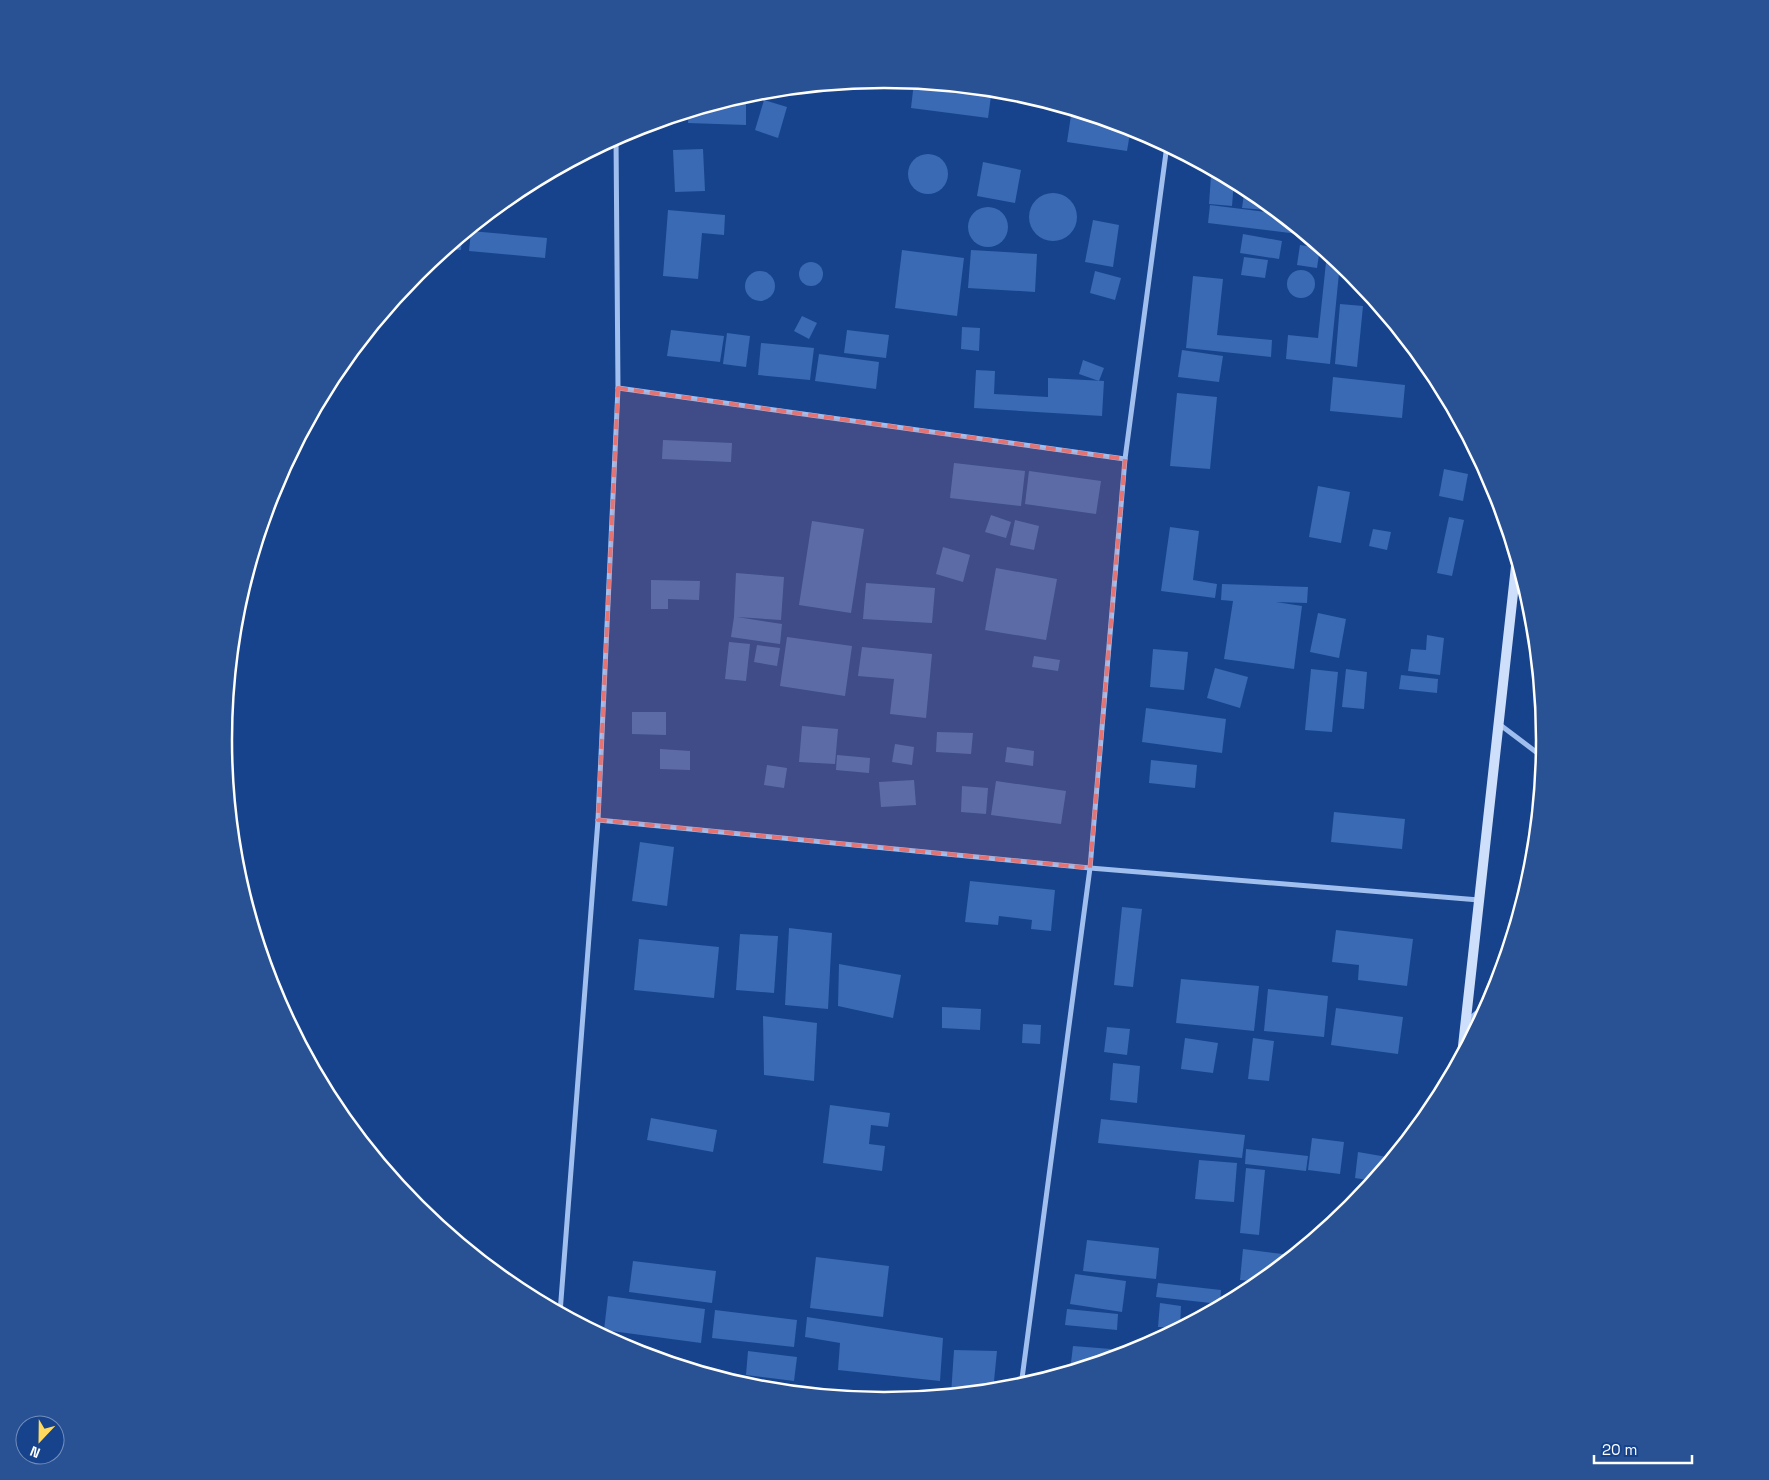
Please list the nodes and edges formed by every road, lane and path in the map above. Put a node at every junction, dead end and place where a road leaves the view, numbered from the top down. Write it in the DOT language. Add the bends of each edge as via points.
graph roads {
  1 [pos="616,146"];
  2 [pos="1166,152"];
  3 [pos="618,388"];
  4 [pos="1125,460"];
  5 [pos="1515,573"];
  6 [pos="1498,723"];
  7 [pos="1537,752"];
  8 [pos="598,820"];
  9 [pos="1090,868"];
  10 [pos="1479,900"];
  11 [pos="1477,1013"];
  12 [pos="1466,1023"];
  13 [pos="1464,1040"];
  14 [pos="561,1306"];
  15 [pos="1022,1378"];
  1 -- 3 [label="street"];
  2 -- 4 [label="street"];
  3 -- 4 [label="street"];
  3 -- 8 [label="street"];
  4 -- 9 [label="street"];
  5 -- 6 [label="street"];
  6 -- 7 [label="street"];
  6 -- 10 [label="street"];
  8 -- 9 [label="street"];
  8 -- 14 [label="street"];
  9 -- 10 [label="street"];
  9 -- 15 [label="street"];
  10 -- 12 [label="street"];
  11 -- 12 [label="street"];
  12 -- 13 [label="street"];
}
